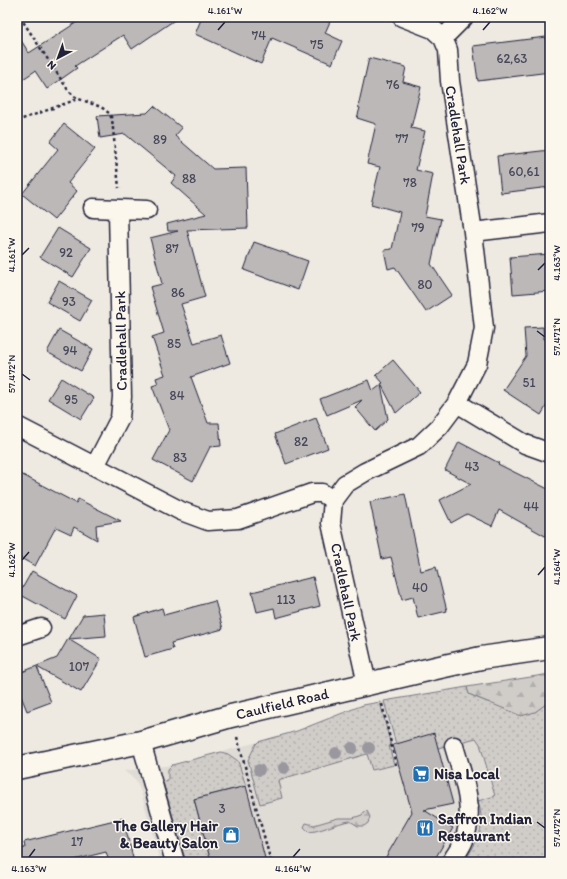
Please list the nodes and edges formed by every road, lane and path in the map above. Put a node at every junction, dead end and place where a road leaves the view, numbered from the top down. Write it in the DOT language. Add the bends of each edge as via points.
graph roads {
  1 [pos="20,17"];
  2 [pos="402,17"];
  3 [pos="464,17"];
  4 [pos="443,38"];
  5 [pos="79,99"];
  6 [pos="17,121"];
  7 [pos="92,208"];
  8 [pos="118,210"];
  9 [pos="148,210"];
  10 [pos="550,223"];
  11 [pos="473,232"];
  12 [pos="457,403"];
  13 [pos="17,426"];
  14 [pos="550,453"];
  15 [pos="95,466"];
  16 [pos="333,500"];
  17 [pos="41,628"];
  18 [pos="17,636"];
  19 [pos="550,648"];
  20 [pos="367,684"];
  21 [pos="381,701"];
  22 [pos="231,716"];
  23 [pos="141,742"];
  24 [pos="454,746"];
  25 [pos="396,765"];
  26 [pos="17,768"];
  27 [pos="175,862"];
  28 [pos="271,862"];
  29 [pos="451,862"];
  1 -- 5 [label="path" via="68,90"];
  2 -- 4 [label="street" via="433,29"];
  3 -- 4 [label="street"];
  4 -- 11 [label="street, Cradlehall Park" via="448,50 450,81"];
  5 -- 6 [label="path"];
  5 -- 8 [label="path" via="101,108 109,113 112,119"];
  7 -- 8 [label="street"];
  8 -- 9 [label="street"];
  8 -- 15 [label="street, Cradlehall Park" via="122,397 120,418"];
  10 -- 11 [label="street"];
  11 -- 12 [label="street, Cradlehall Park" via="484,328 477,364"];
  12 -- 14 [label="street" via="524,444"];
  12 -- 16 [label="street, Cradlehall Park" via="439,427 418,446 345,484"];
  13 -- 15 [label="street"];
  15 -- 16 [label="street" via="181,511 208,521 238,519 312,492 322,493"];
  16 -- 20 [label="street, Cradlehall Park" via="331,523"];
  17 -- 18 [label="street"];
  19 -- 20 [label="street, Caulfield Road" via="481,658"];
  20 -- 22 [label="street, Caulfield Road"];
  21 -- 25 [label="path"];
  22 -- 23 [label="street, Caulfield Road"];
  22 -- 28 [label="path"];
  23 -- 26 [label="street, Caulfield Road"];
  23 -- 27 [label="street"];
  24 -- 29 [label="street" via="468,796 469,820 463,842"];
}
